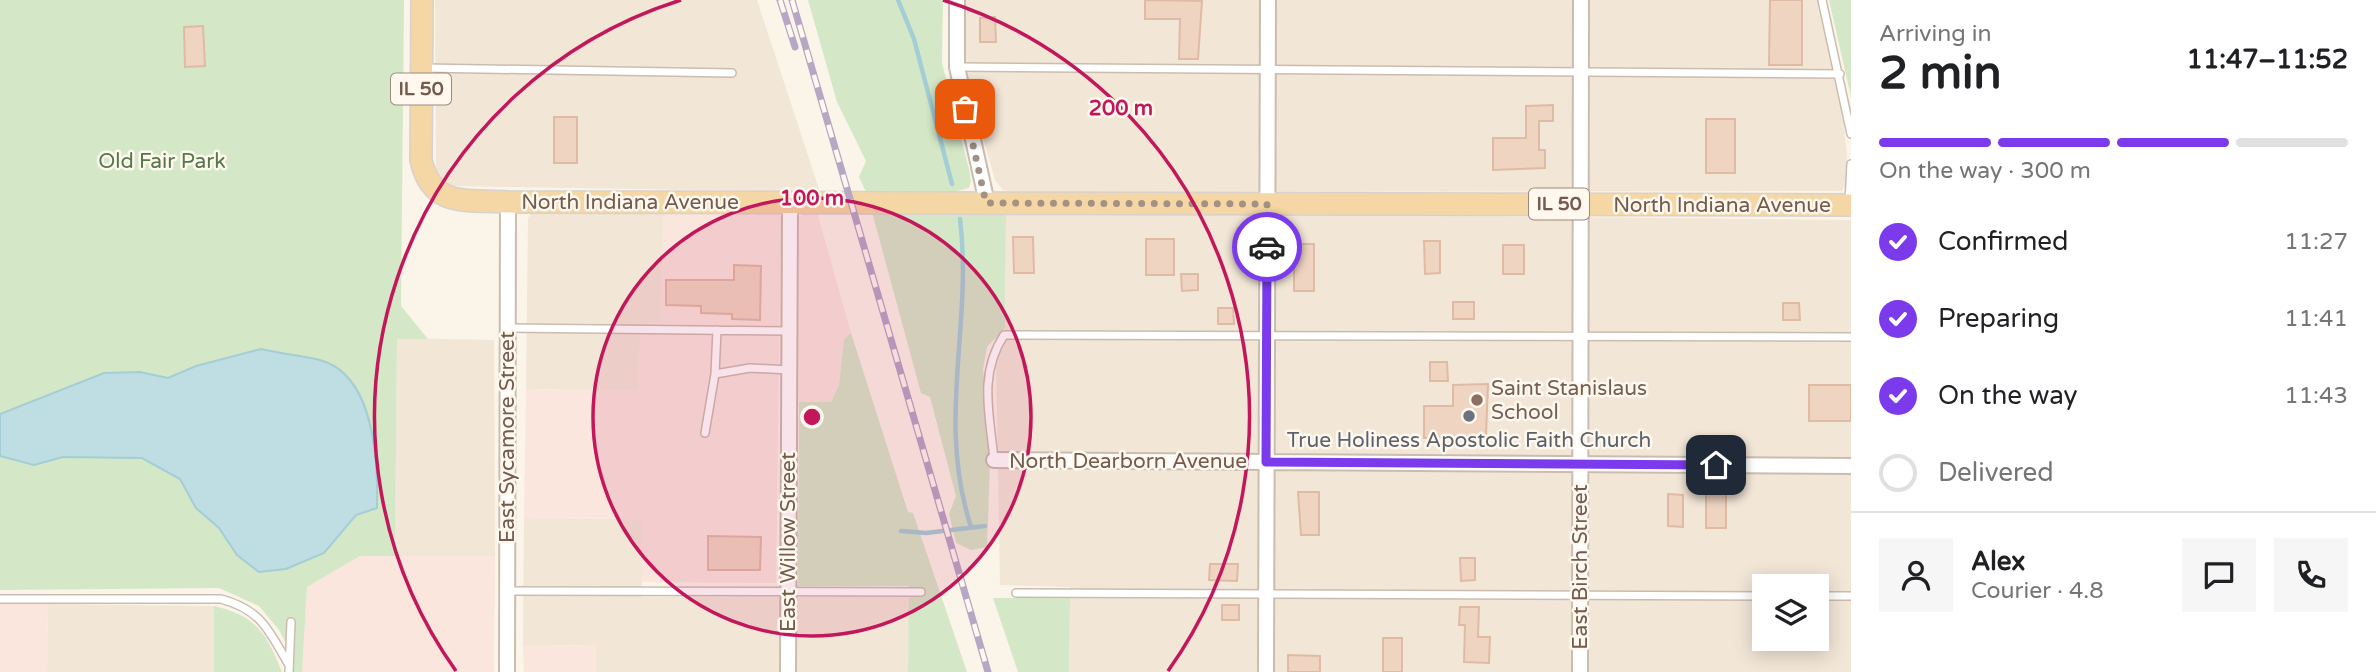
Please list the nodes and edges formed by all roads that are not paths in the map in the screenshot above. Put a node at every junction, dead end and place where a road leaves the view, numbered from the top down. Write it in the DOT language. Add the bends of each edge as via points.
graph roads {
  1 [pos="422,0"];
  2 [pos="957,0"];
  3 [pos="1268,0"];
  4 [pos="1581,0"];
  5 [pos="1822,0"];
  6 [pos="957,67"];
  7 [pos="421,68"];
  8 [pos="1268,69"];
  9 [pos="1581,72"];
  10 [pos="732,73"];
  11 [pos="1840,74"];
  12 [pos="1851,134"];
  13 [pos="1851,164"];
  14 [pos="508,202"];
  15 [pos="790,202"];
  16 [pos="986,203"];
  17 [pos="1267,204"];
  18 [pos="1581,204"];
  19 [pos="1850,206"];
  20 [pos="508,328"];
  21 [pos="717,330"];
  22 [pos="789,331"];
  23 [pos="1267,335"];
  24 [pos="1581,336"];
  25 [pos="1851,337"];
  26 [pos="789,370"];
  27 [pos="715,374"];
  28 [pos="705,433"];
  29 [pos="994,460"];
  30 [pos="1266,462"];
  31 [pos="1580,464"];
  32 [pos="1851,466"];
  33 [pos="507,591"];
  34 [pos="788,592"];
  35 [pos="921,592"];
  36 [pos="1016,593"];
  37 [pos="1266,594"];
  38 [pos="1580,595"];
  39 [pos="1752,596"];
  40 [pos="1829,596"];
  41 [pos="1851,596"];
  42 [pos="0,599"];
  43 [pos="291,622"];
  44 [pos="289,668"];
  45 [pos="507,672"];
  46 [pos="788,672"];
  47 [pos="1266,672"];
  48 [pos="1580,672"];
  1 -- 7 [label="main road, IL 50"];
  2 -- 6 [label="street"];
  3 -- 8 [label="street"];
  4 -- 9 [label="street, East Birch Street"];
  5 -- 11 [label="lane"];
  6 -- 8 [label="lane"];
  6 -- 16 [label="street"];
  7 -- 10 [label="lane"];
  7 -- 14 [label="main road, North Indiana Avenue / IL 50" via="425,178 435,192 452,198"];
  8 -- 9 [label="lane"];
  8 -- 17 [label="street"];
  9 -- 11 [label="lane"];
  9 -- 18 [label="street, East Birch Street"];
  11 -- 12 [label="lane"];
  13 -- 19 [label="lane"];
  14 -- 15 [label="main road, North Indiana Avenue / IL 50"];
  14 -- 20 [label="street, East Sycamore Street"];
  15 -- 16 [label="main road, North Indiana Avenue / IL 50"];
  15 -- 22 [label="street, East Willow Street"];
  16 -- 17 [label="main road, North Indiana Avenue / IL 50"];
  17 -- 18 [label="main road, North Indiana Avenue / IL 50"];
  17 -- 23 [label="street"];
  18 -- 19 [label="main road, North Indiana Avenue / IL 50"];
  18 -- 24 [label="street, East Birch Street"];
  20 -- 21 [label="lane"];
  20 -- 33 [label="street, East Sycamore Street"];
  21 -- 22 [label="lane"];
  21 -- 27 [label="lane"];
  22 -- 26 [label="street, East Willow Street"];
  23 -- 24 [label="lane"];
  23 -- 29 [label="lane" via="1004,335 992,353 986,379"];
  23 -- 30 [label="street"];
  24 -- 25 [label="lane"];
  24 -- 31 [label="street, East Birch Street"];
  26 -- 27 [label="lane"];
  26 -- 34 [label="street, East Willow Street"];
  27 -- 28 [label="lane"];
  29 -- 30 [label="street, North Dearborn Avenue"];
  30 -- 31 [label="street, North Dearborn Avenue"];
  30 -- 37 [label="street"];
  31 -- 32 [label="street, North Dearborn Avenue"];
  31 -- 38 [label="street, East Birch Street"];
  33 -- 34 [label="lane"];
  33 -- 45 [label="street, East Sycamore Street"];
  34 -- 35 [label="lane"];
  34 -- 46 [label="street, East Willow Street"];
  36 -- 37 [label="lane"];
  37 -- 38 [label="lane"];
  37 -- 47 [label="street"];
  38 -- 39 [label="lane"];
  38 -- 48 [label="street, East Birch Street"];
  40 -- 41 [label="lane"];
  42 -- 44 [label="lane" via="222,599 251,610 266,625"];
  43 -- 44 [label="lane"];
}
